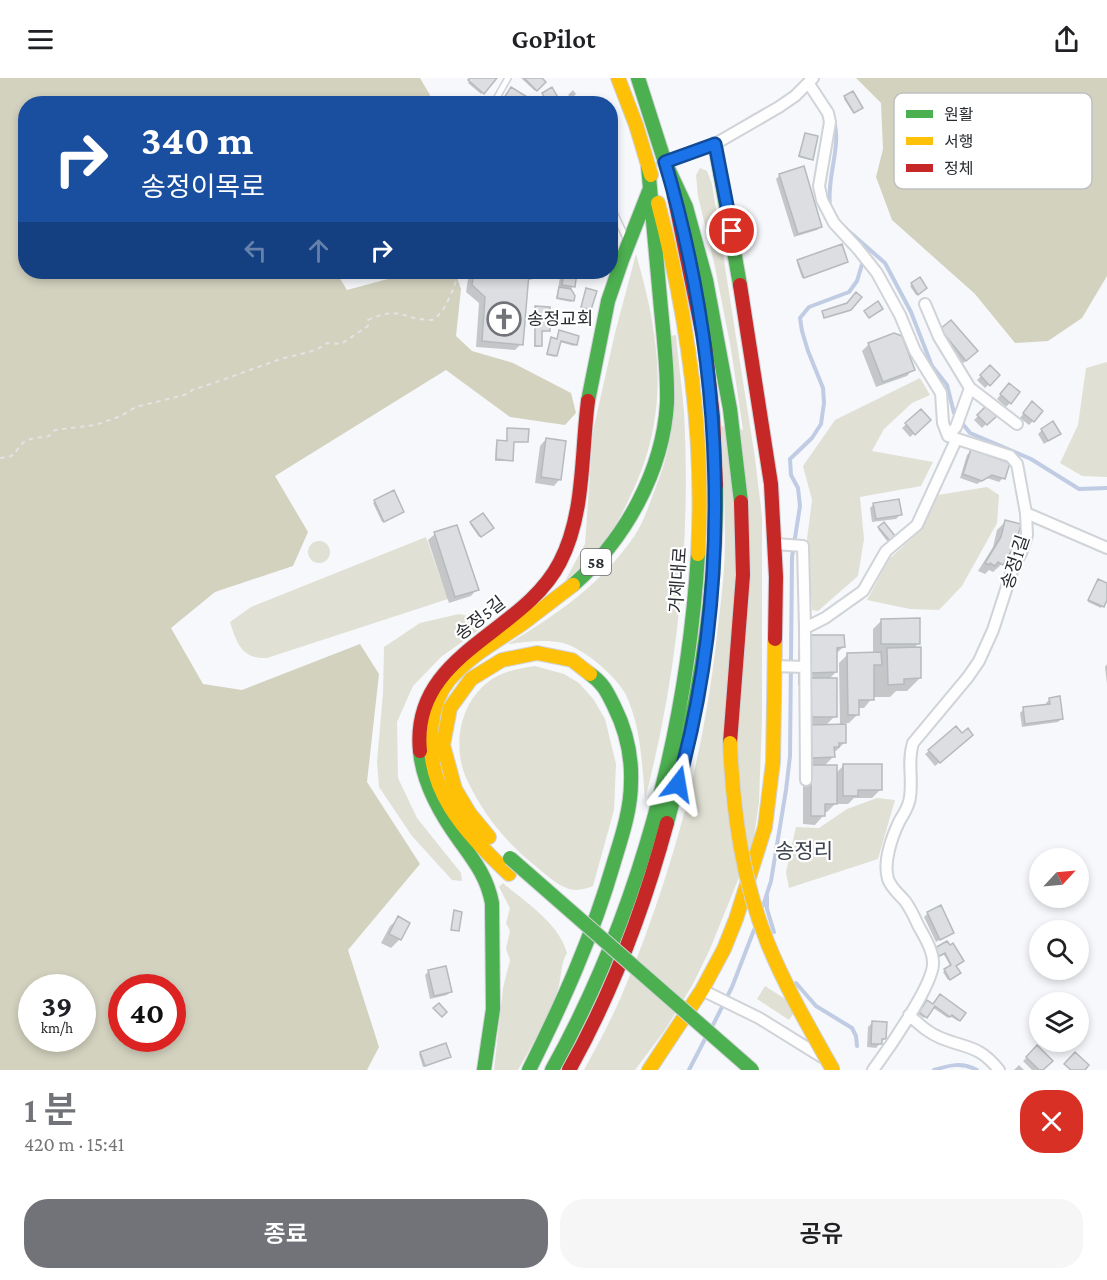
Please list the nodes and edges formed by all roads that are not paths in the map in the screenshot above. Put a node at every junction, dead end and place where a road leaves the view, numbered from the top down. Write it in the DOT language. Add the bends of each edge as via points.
graph roads {
  1 [pos="508,78"];
  2 [pos="618,78"];
  3 [pos="638,78"];
  4 [pos="811,81"];
  5 [pos="498,96"];
  6 [pos="715,144"];
  7 [pos="665,162"];
  8 [pos="648,166"];
  9 [pos="650,189"];
  10 [pos="618,221"];
  11 [pos="629,245"];
  12 [pos="618,273"];
  13 [pos="616,279"];
  14 [pos="925,304"];
  15 [pos="970,388"];
  16 [pos="1017,424"];
  17 [pos="952,438"];
  18 [pos="1026,513"];
  19 [pos="775,544"];
  20 [pos="1107,548"];
  21 [pos="806,628"];
  22 [pos="774,666"];
  23 [pos="805,667"];
  24 [pos="806,780"];
  25 [pos="708,993"];
  26 [pos="909,1015"];
  27 [pos="484,1070"];
  28 [pos="529,1070"];
  29 [pos="552,1070"];
  30 [pos="569,1070"];
  31 [pos="650,1070"];
  32 [pos="732,1070"];
  33 [pos="752,1070"];
  34 [pos="833,1070"];
  35 [pos="841,1070"];
  36 [pos="873,1070"];
  37 [pos="999,1070"];
  1 -- 5 [label="lane"];
  2 -- 8 [label="main road, 거제대로 / 58"];
  3 -- 7 [label="main road, 거제대로"];
  4 -- 6 [label="street" via="779,107"];
  4 -- 17 [label="street" via="830,122 819,186 822,200 834,223 888,292 915,351 941,393 943,423"];
  6 -- 7 [label="street"];
  6 -- 19 [label="main road" via="767,447"];
  7 -- 8 [label="street"];
  7 -- 30 [label="main road, 거제대로" via="693,279 712,408 715,522 707,640 682,768 652,873 612,985"];
  7 -- 34 [label="main road, bridge" via="686,206 700,252 740,474 743,577 730,743 740,847 768,943"];
  8 -- 9 [label="main road, 58"];
  8 -- 29 [label="main road, 거제대로" via="678,283 689,347 696,409 698,575 684,688 656,813 639,870 595,984"];
  9 -- 11 [label="main road, 송정5길"];
  9 -- 32 [label="main road, 58" via="666,375 656,461 624,528 601,557 576,582 470,659 448,681 430,726 432,764 447,804 484,851"];
  10 -- 11 [label="lane"];
  11 -- 12 [label="main road, 송정5길"];
  13 -- 27 [label="main road, 송정5길" via="608,299 587,403 574,522 563,555 551,579 537,595 451,663 435,683 419,729 420,756 436,804 486,874 490,887 493,1009"];
  14 -- 15 [label="street" via="939,337"];
  15 -- 16 [label="street"];
  15 -- 17 [label="street"];
  17 -- 18 [label="street, 송정1길" via="1010,456 1017,464"];
  17 -- 21 [label="street" via="917,525 886,551 863,591"];
  18 -- 20 [label="street"];
  18 -- 26 [label="street, 송정1길" via="1027,535 987,646 968,677 913,742 909,756 908,808 891,845 888,878 911,910 933,961 928,981"];
  19 -- 21 [label="street" via="803,546"];
  19 -- 22 [label="main road"];
  21 -- 23 [label="street"];
  22 -- 23 [label="street"];
  22 -- 25 [label="main road" via="773,762 765,827"];
  23 -- 24 [label="street"];
  25 -- 31 [label="main road"];
  25 -- 35 [label="street" via="759,1018"];
  26 -- 36 [label="street, 송정1길"];
  26 -- 37 [label="street" via="938,1037 982,1052"];
  28 -- 33 [label="main road, bridge" via="579,966 625,829 631,788 625,730 605,684 572,660 554,654 519,654 485,668 471,679 458,692 449,712 443,744 448,775 463,804 510,858"];
}
